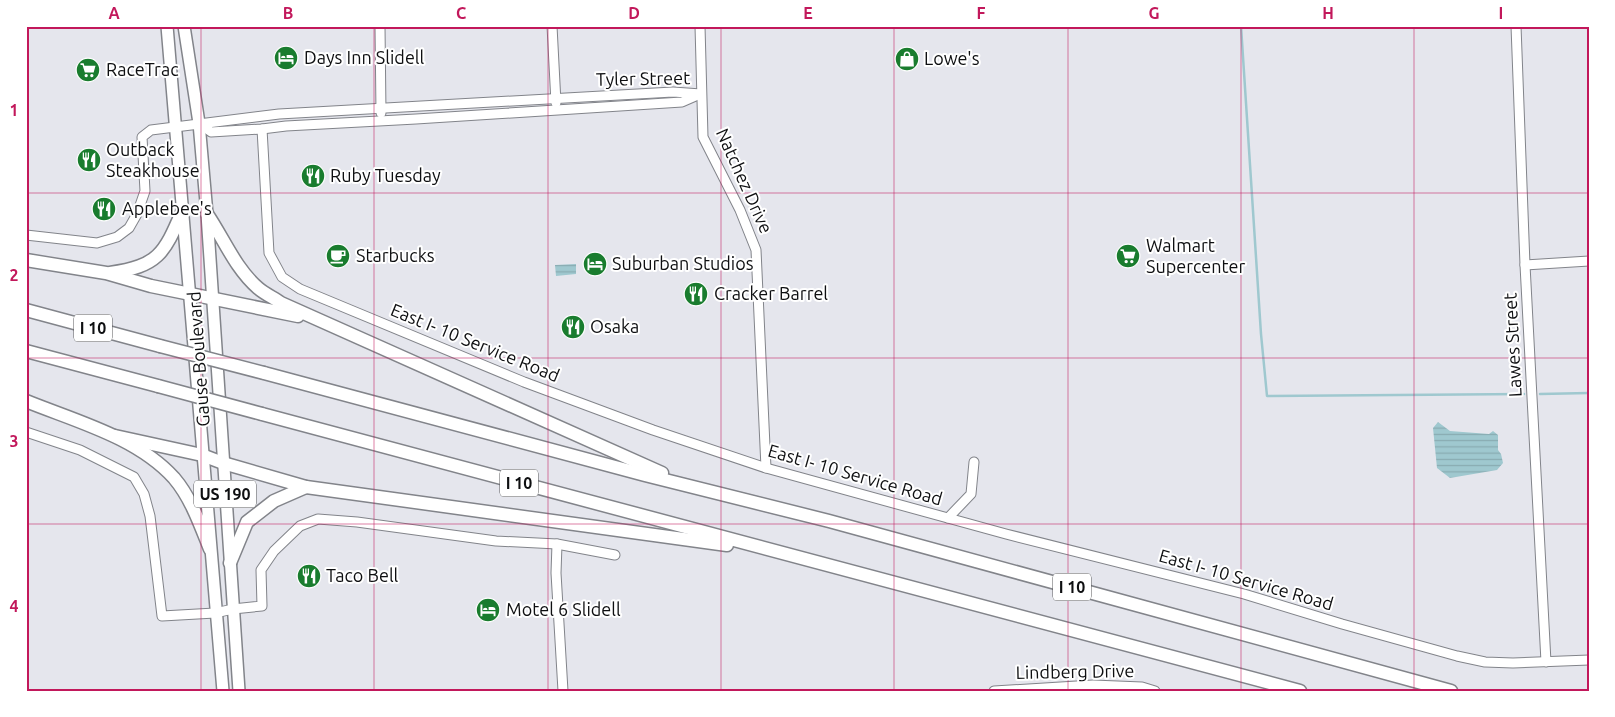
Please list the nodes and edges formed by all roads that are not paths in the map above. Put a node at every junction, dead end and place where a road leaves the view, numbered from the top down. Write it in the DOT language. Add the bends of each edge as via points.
graph roads {
  1 [pos="167,26"];
  2 [pos="184,26"];
  3 [pos="380,26"];
  4 [pos="552,26"];
  5 [pos="700,26"];
  6 [pos="1516,26"];
  7 [pos="701,94"];
  8 [pos="556,99"];
  9 [pos="381,108"];
  10 [pos="557,110"];
  11 [pos="381,121"];
  12 [pos="199,123"];
  13 [pos="174,126"];
  14 [pos="262,129"];
  15 [pos="182,212"];
  16 [pos="207,214"];
  17 [pos="26,235"];
  18 [pos="26,260"];
  19 [pos="1589,261"];
  20 [pos="1525,265"];
  21 [pos="106,273"];
  22 [pos="189,293"];
  23 [pos="212,298"];
  24 [pos="26,310"];
  25 [pos="320,321"];
  26 [pos="26,351"];
  27 [pos="26,401"];
  28 [pos="26,432"];
  29 [pos="115,436"];
  30 [pos="202,454"];
  31 [pos="974,462"];
  32 [pos="223,463"];
  33 [pos="766,468"];
  34 [pos="306,487"];
  35 [pos="692,487"];
  36 [pos="948,518"];
  37 [pos="557,544"];
  38 [pos="210,548"];
  39 [pos="776,552"];
  40 [pos="615,555"];
  41 [pos="230,563"];
  42 [pos="233,609"];
  43 [pos="215,613"];
  44 [pos="1589,660"];
  45 [pos="1546,662"];
  46 [pos="223,691"];
  47 [pos="239,691"];
  48 [pos="563,691"];
  49 [pos="994,691"];
  50 [pos="1155,691"];
  51 [pos="1300,691"];
  52 [pos="1451,691"];
  1 -- 13 [label="main road, Gause Boulevard / US 190"];
  2 -- 12 [label="main road, Gause Boulevard / US 190"];
  3 -- 9 [label="street"];
  4 -- 8 [label="street"];
  5 -- 7 [label="street, Natchez Drive"];
  6 -- 20 [label="street, Lawes Street"];
  7 -- 8 [label="street, Tyler Street" via="673,92"];
  7 -- 10 [label="street, Tyler Street" via="682,102"];
  7 -- 33 [label="street, Natchez Drive" via="703,137 756,250"];
  8 -- 9 [label="street, Tyler Street"];
  8 -- 10 [label="street"];
  9 -- 11 [label="street"];
  9 -- 12 [label="street, Tyler Street"];
  10 -- 11 [label="street, Tyler Street"];
  11 -- 14 [label="street, Tyler Street"];
  12 -- 13 [label="street"];
  12 -- 14 [label="street, Tyler Street" via="211,132"];
  12 -- 16 [label="main road, Gause Boulevard / US 190"];
  13 -- 15 [label="main road, Gause Boulevard / US 190"];
  13 -- 17 [label="street" via="151,130 142,137 145,190 129,228 117,237 97,243"];
  14 -- 33 [label="street, East I- 10 Service Road" via="269,253 282,277 300,289 524,382"];
  15 -- 21 [label="highway" via="168,243 151,262"];
  15 -- 22 [label="main road, Gause Boulevard / US 190"];
  16 -- 23 [label="main road, Gause Boulevard / US 190"];
  16 -- 25 [label="highway" via="233,259 258,289"];
  18 -- 21 [label="highway"];
  19 -- 20 [label="street"];
  20 -- 45 [label="street, Lawes Street"];
  21 -- 22 [label="highway"];
  22 -- 23 [label="highway"];
  22 -- 30 [label="main road, Gause Boulevard / US 190"];
  23 -- 25 [label="highway"];
  23 -- 32 [label="main road, Gause Boulevard / US 190"];
  24 -- 35 [label="highway, I 10, bridge"];
  25 -- 35 [label="highway"];
  26 -- 39 [label="highway, I 10, bridge"];
  27 -- 29 [label="highway"];
  28 -- 43 [label="street" via="80,450 134,477 144,494 150,516 162,616"];
  29 -- 30 [label="highway"];
  29 -- 38 [label="highway" via="145,453 174,478 192,505"];
  30 -- 32 [label="highway"];
  30 -- 38 [label="main road, Gause Boulevard / US 190"];
  31 -- 36 [label="street" via="971,494"];
  32 -- 34 [label="highway"];
  32 -- 41 [label="main road, Gause Boulevard / US 190"];
  33 -- 36 [label="street, East I- 10 Service Road"];
  34 -- 39 [label="highway"];
  34 -- 41 [label="highway" via="274,501 247,522"];
  35 -- 52 [label="highway, I 10" via="829,521"];
  36 -- 45 [label="street, East I- 10 Service Road" via="1244,594 1457,656 1485,662"];
  37 -- 40 [label="street"];
  37 -- 42 [label="street" via="496,541 318,519 300,526 260,570 262,606"];
  37 -- 48 [label="street"];
  38 -- 43 [label="main road, Gause Boulevard / US 190"];
  39 -- 51 [label="highway, I 10"];
  41 -- 42 [label="main road, Gause Boulevard / US 190"];
  42 -- 43 [label="street"];
  42 -- 47 [label="main road, Gause Boulevard / US 190"];
  43 -- 46 [label="main road, Gause Boulevard / US 190"];
  44 -- 45 [label="street, East I- 10 Service Road"];
  49 -- 50 [label="street, Lindberg Drive" via="1102,686 1142,687"];
}
